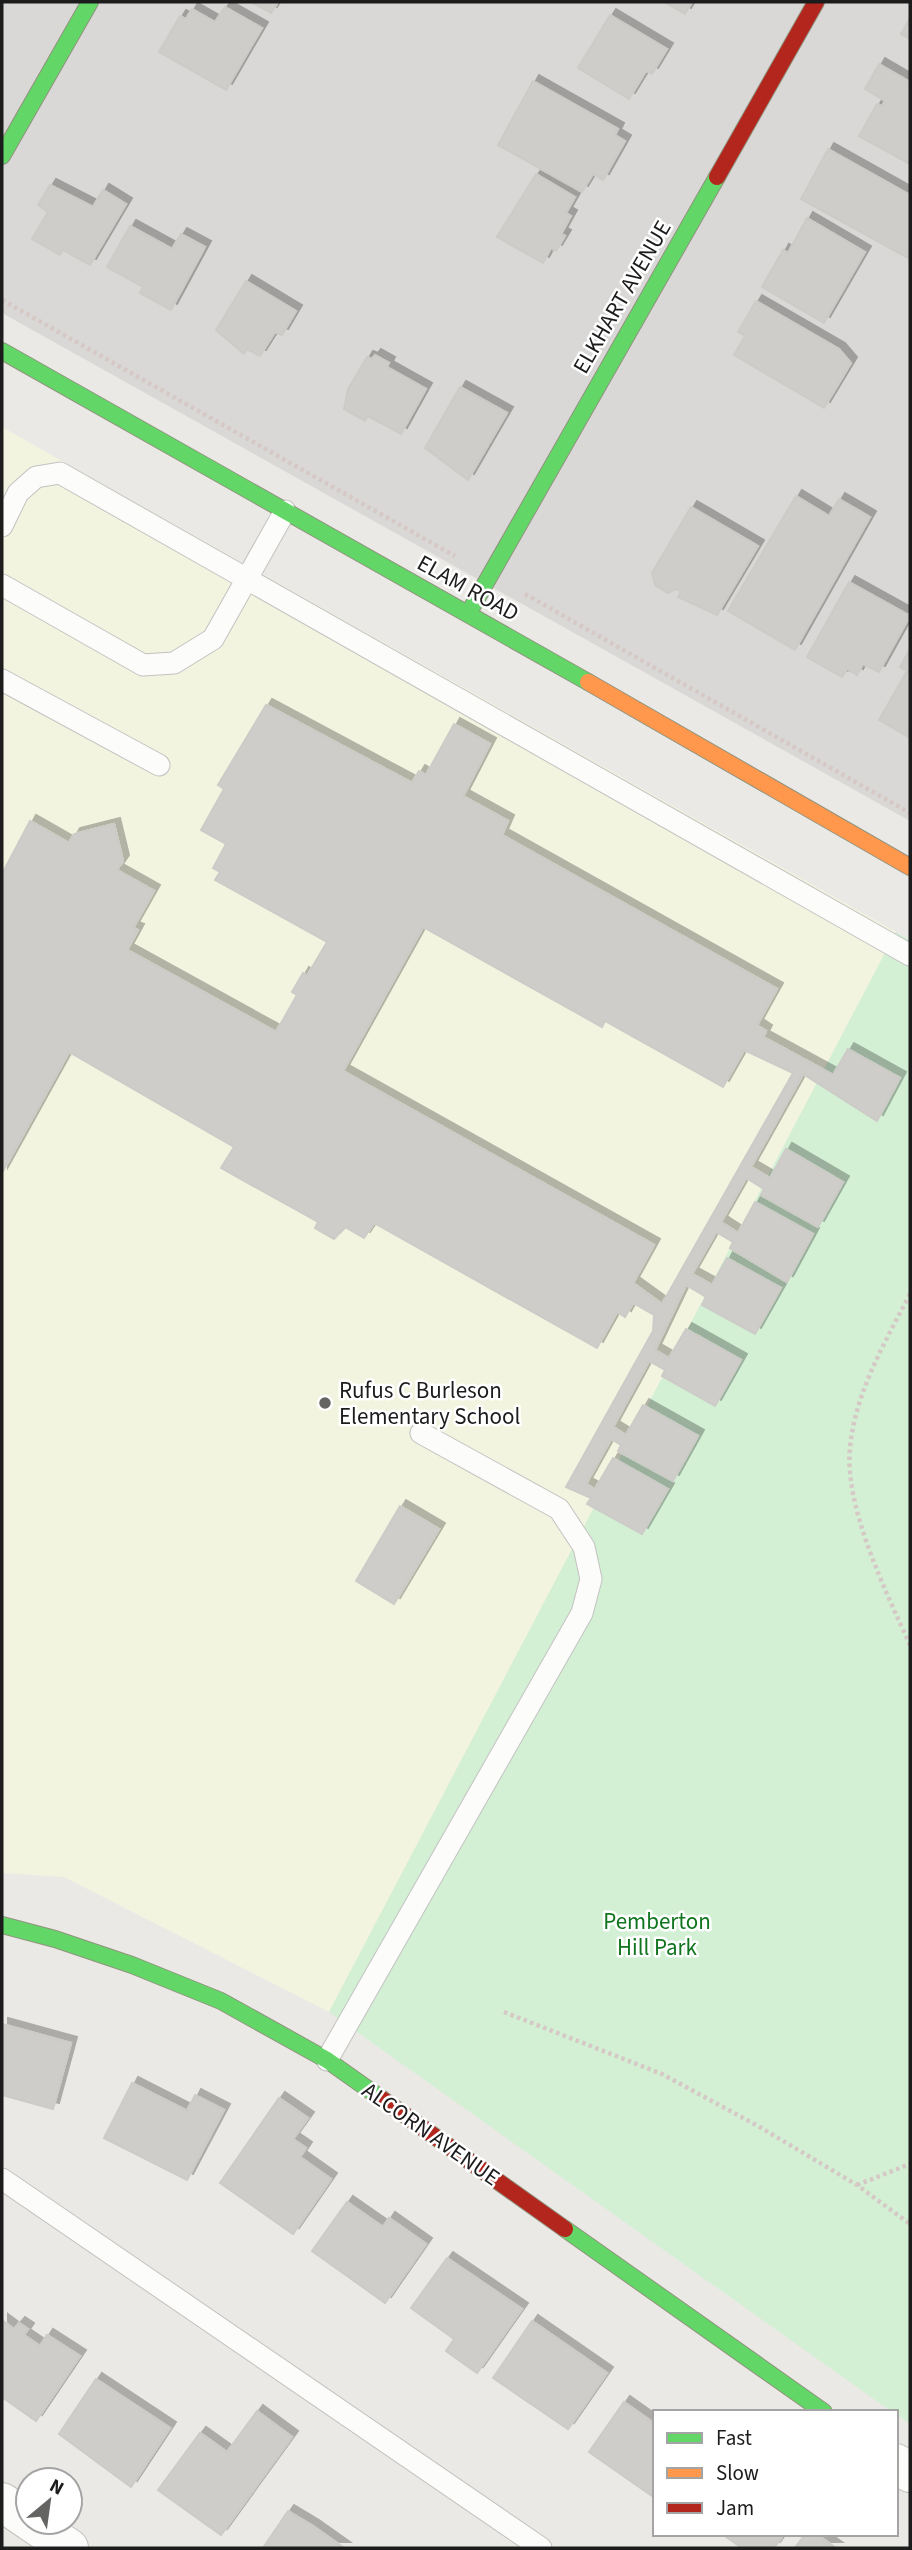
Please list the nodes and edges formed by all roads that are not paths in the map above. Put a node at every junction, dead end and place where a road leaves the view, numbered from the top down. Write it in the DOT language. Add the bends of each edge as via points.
graph roads {
  1 [pos="90,2"];
  2 [pos="816,2"];
  3 [pos="2,156"];
  4 [pos="2,351"];
  5 [pos="285,511"];
  6 [pos="2,526"];
  7 [pos="246,579"];
  8 [pos="2,584"];
  9 [pos="468,614"];
  10 [pos="2,680"];
  11 [pos="159,765"];
  12 [pos="910,866"];
  13 [pos="910,955"];
  14 [pos="421,1433"];
  15 [pos="2,1925"];
  16 [pos="327,2060"];
  17 [pos="2,2179"];
  18 [pos="821,2410"];
  19 [pos="51,2536"];
  20 [pos="69,2548"];
  21 [pos="541,2548"];
  1 -- 3 [label="street"];
  2 -- 9 [label="street, ELKHART AVENUE"];
  4 -- 5 [label="street, ELAM ROAD"];
  5 -- 7 [label="lane"];
  5 -- 9 [label="street, ELAM ROAD"];
  6 -- 7 [label="lane" via="18,493 36,477 60,473"];
  7 -- 8 [label="lane" via="213,639 174,663 143,665"];
  7 -- 13 [label="lane"];
  9 -- 12 [label="street, ELAM ROAD"];
  10 -- 11 [label="lane"];
  14 -- 16 [label="lane" via="559,1509 584,1547 591,1579 582,1613"];
  15 -- 16 [label="street, ALCORN AVENUE" via="132,1965 221,2001"];
  16 -- 18 [label="street, ALCORN AVENUE"];
  17 -- 21 [label="lane"];
  19 -- 20 [label="street"];
}
